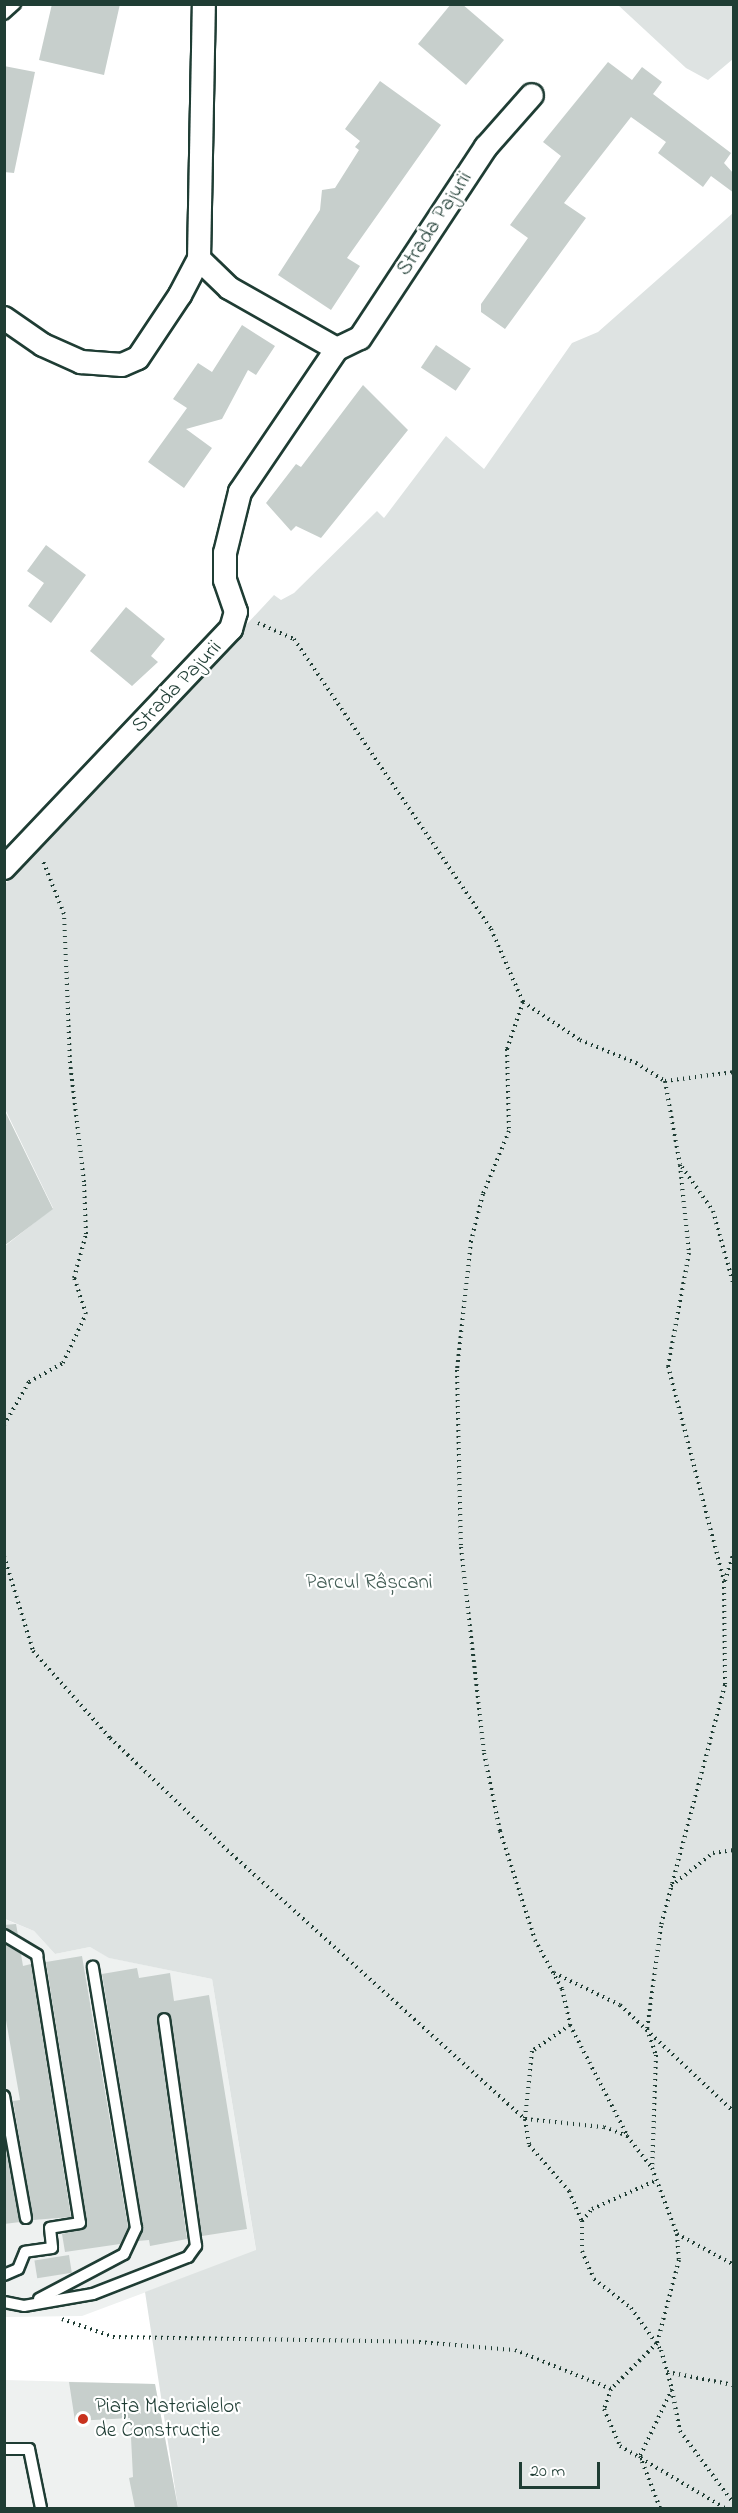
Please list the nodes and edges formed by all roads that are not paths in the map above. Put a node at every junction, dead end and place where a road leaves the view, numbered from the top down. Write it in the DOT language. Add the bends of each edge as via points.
graph roads {
  1 [pos="15,4"];
  2 [pos="204,4"];
  3 [pos="4,14"];
  4 [pos="532,95"];
  5 [pos="199,259"];
  6 [pos="4,318"];
  7 [pos="337,349"];
  8 [pos="4,868"];
  9 [pos="4,1935"];
  10 [pos="93,1967"];
  11 [pos="164,2019"];
  12 [pos="4,2096"];
  13 [pos="26,2218"];
  14 [pos="4,2275"];
  15 [pos="4,2302"];
  16 [pos="24,2306"];
  17 [pos="4,2449"];
  18 [pos="41,2508"];
  1 -- 3 [label="lane"];
  2 -- 5 [label="street"];
  4 -- 7 [label="street, Strada Pajurii" via="486,147 360,338"];
  5 -- 6 [label="street" via="138,358 122,365 81,362 44,345"];
  5 -- 7 [label="street" via="229,288"];
  7 -- 8 [label="street, Strada Pajurii" via="232,508 225,580 236,612 220,645 97,765 35,840"];
  9 -- 14 [label="lane" via="37,1955 80,2223 50,2228 52,2248 25,2252 18,2269"];
  10 -- 16 [label="lane" via="136,2228 134,2242 77,2282"];
  11 -- 16 [label="lane" via="196,2246 188,2257 93,2294"];
  12 -- 13 [label="lane"];
  15 -- 16 [label="lane"];
  17 -- 18 [label="lane" via="29,2449"];
}
